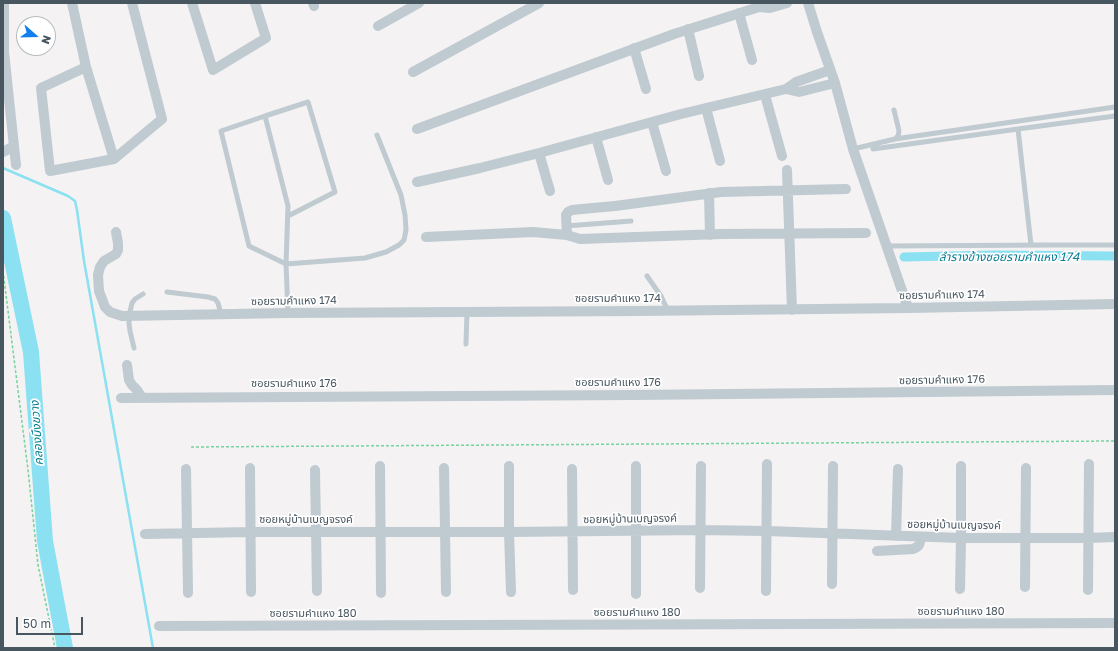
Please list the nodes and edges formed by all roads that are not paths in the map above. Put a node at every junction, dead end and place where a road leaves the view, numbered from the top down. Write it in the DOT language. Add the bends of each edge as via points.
graph roads {
  1 [pos="4,3"];
  2 [pos="72,3"];
  3 [pos="132,3"];
  4 [pos="192,3"];
  5 [pos="255,3"];
  6 [pos="419,3"];
  7 [pos="539,3"];
  8 [pos="787,3"];
  9 [pos="808,3"];
  10 [pos="761,5"];
  11 [pos="739,13"];
  12 [pos="378,26"];
  13 [pos="688,29"];
  14 [pos="634,48"];
  15 [pos="752,60"];
  16 [pos="86,67"];
  17 [pos="830,70"];
  18 [pos="413,72"];
  19 [pos="699,76"];
  20 [pos="835,83"];
  21 [pos="646,89"];
  22 [pos="786,90"];
  23 [pos="765,94"];
  24 [pos="1115,107"];
  25 [pos="706,108"];
  26 [pos="894,110"];
  27 [pos="265,116"];
  28 [pos="1115,116"];
  29 [pos="652,122"];
  30 [pos="417,129"];
  31 [pos="1018,129"];
  32 [pos="377,135"];
  33 [pos="596,137"];
  34 [pos="895,139"];
  35 [pos="14,146"];
  36 [pos="873,149"];
  37 [pos="853,150"];
  38 [pos="3,152"];
  39 [pos="539,153"];
  40 [pos="782,156"];
  41 [pos="114,159"];
  42 [pos="720,161"];
  43 [pos="16,165"];
  44 [pos="788,170"];
  45 [pos="666,171"];
  46 [pos="608,180"];
  47 [pos="417,182"];
  48 [pos="846,189"];
  49 [pos="550,191"];
  50 [pos="789,191"];
  51 [pos="709,193"];
  52 [pos="288,216"];
  53 [pos="631,221"];
  54 [pos="567,230"];
  55 [pos="116,232"];
  56 [pos="866,233"];
  57 [pos="790,234"];
  58 [pos="710,235"];
  59 [pos="426,237"];
  60 [pos="1031,245"];
  61 [pos="1115,245"];
  62 [pos="886,246"];
  63 [pos="286,264"];
  64 [pos="647,276"];
  65 [pos="167,292"];
  66 [pos="143,294"];
  67 [pos="1115,304"];
  68 [pos="908,308"];
  69 [pos="792,310"];
  70 [pos="668,311"];
  71 [pos="467,312"];
  72 [pos="288,313"];
  73 [pos="222,314"];
  74 [pos="126,316"];
  75 [pos="466,344"];
  76 [pos="134,348"];
  77 [pos="127,365"];
  78 [pos="1115,390"];
  79 [pos="121,398"];
  80 [pos="142,398"];
  81 [pos="767,464"];
  82 [pos="1089,464"];
  83 [pos="380,466"];
  84 [pos="509,466"];
  85 [pos="636,466"];
  86 [pos="701,466"];
  87 [pos="833,466"];
  88 [pos="961,466"];
  89 [pos="250,468"];
  90 [pos="444,468"];
  91 [pos="1026,468"];
  92 [pos="186,469"];
  93 [pos="572,469"];
  94 [pos="898,469"];
  95 [pos="315,470"];
  96 [pos="700,530"];
  97 [pos="573,531"];
  98 [pos="636,531"];
  99 [pos="767,531"];
  100 [pos="250,532"];
  101 [pos="316,532"];
  102 [pos="380,532"];
  103 [pos="445,532"];
  104 [pos="509,532"];
  105 [pos="833,533"];
  106 [pos="145,534"];
  107 [pos="188,534"];
  108 [pos="896,536"];
  109 [pos="921,537"];
  110 [pos="1115,537"];
  111 [pos="961,538"];
  112 [pos="1025,538"];
  113 [pos="1088,538"];
  114 [pos="877,551"];
  115 [pos="832,584"];
  116 [pos="1025,587"];
  117 [pos="700,588"];
  118 [pos="960,589"];
  119 [pos="573,590"];
  120 [pos="1088,590"];
  121 [pos="317,591"];
  122 [pos="766,591"];
  123 [pos="251,592"];
  124 [pos="446,592"];
  125 [pos="511,592"];
  126 [pos="381,593"];
  127 [pos="188,594"];
  128 [pos="636,594"];
  129 [pos="1115,623"];
  130 [pos="159,626"];
  1 -- 35 [label="street" via="4,52"];
  2 -- 16 [label="street"];
  3 -- 41 [label="street" via="162,120"];
  4 -- 5 [label="street" via="213,70 266,38"];
  6 -- 12 [label="street"];
  7 -- 18 [label="street"];
  8 -- 10 [label="street" via="770,8"];
  9 -- 17 [label="street"];
  10 -- 11 [label="street"];
  11 -- 13 [label="street"];
  11 -- 15 [label="street"];
  13 -- 14 [label="street"];
  13 -- 19 [label="street"];
  14 -- 21 [label="street"];
  14 -- 30 [label="street"];
  16 -- 41 [label="street"];
  16 -- 41 [label="street" via="41,88 50,171"];
  17 -- 20 [label="street"];
  17 -- 22 [label="street" via="796,82"];
  20 -- 22 [label="street" via="799,92"];
  20 -- 37 [label="street"];
  22 -- 23 [label="street"];
  23 -- 25 [label="street"];
  23 -- 40 [label="street"];
  24 -- 34 [label="lane"];
  25 -- 29 [label="street"];
  25 -- 42 [label="street"];
  26 -- 34 [label="lane" via="899,131"];
  27 -- 52 [label="lane" via="288,206"];
  27 -- 52 [label="lane" via="308,102 335,192"];
  27 -- 63 [label="lane" via="221,131 249,246"];
  28 -- 31 [label="lane"];
  29 -- 33 [label="street"];
  29 -- 45 [label="street"];
  31 -- 36 [label="lane"];
  31 -- 60 [label="lane"];
  32 -- 63 [label="lane" via="401,195 406,230 404,240 386,252 365,258"];
  33 -- 39 [label="street"];
  33 -- 46 [label="street"];
  34 -- 37 [label="lane"];
  35 -- 38 [label="street"];
  35 -- 43 [label="street"];
  37 -- 62 [label="street"];
  39 -- 47 [label="street"];
  39 -- 49 [label="street"];
  44 -- 50 [label="street"];
  48 -- 50 [label="street"];
  50 -- 51 [label="street"];
  50 -- 57 [label="street"];
  51 -- 54 [label="street" via="572,210 566,216"];
  51 -- 58 [label="street"];
  52 -- 63 [label="lane"];
  53 -- 54 [label="lane"];
  54 -- 58 [label="street" via="580,239"];
  54 -- 59 [label="street"];
  55 -- 74 [label="street" via="118,250 100,267 99,291 105,307 110,312"];
  56 -- 57 [label="street"];
  57 -- 58 [label="street"];
  57 -- 69 [label="street"];
  60 -- 61 [label="lane"];
  60 -- 62 [label="lane"];
  62 -- 68 [label="street"];
  63 -- 72 [label="lane"];
  64 -- 70 [label="lane"];
  65 -- 73 [label="lane" via="215,299"];
  66 -- 74 [label="lane" via="132,303"];
  67 -- 68 [label="street, ซอยรามคำแหง 174"];
  68 -- 69 [label="street, ซอยรามคำแหง 174"];
  69 -- 70 [label="street, ซอยรามคำแหง 174"];
  70 -- 71 [label="street, ซอยรามคำแหง 174"];
  71 -- 72 [label="street, ซอยรามคำแหง 174"];
  71 -- 75 [label="lane"];
  72 -- 73 [label="street, ซอยรามคำแหง 174"];
  73 -- 74 [label="street, ซอยรามคำแหง 174"];
  74 -- 76 [label="lane"];
  77 -- 80 [label="street" via="129,380"];
  78 -- 80 [label="street, ซอยรามคำแหง 176"];
  79 -- 80 [label="street, ซอยรามคำแหง 176"];
  81 -- 99 [label="street"];
  82 -- 113 [label="street"];
  83 -- 102 [label="street"];
  84 -- 104 [label="street"];
  85 -- 98 [label="street"];
  86 -- 96 [label="street"];
  87 -- 105 [label="street"];
  88 -- 111 [label="street"];
  89 -- 100 [label="street"];
  90 -- 103 [label="street"];
  91 -- 112 [label="street"];
  92 -- 107 [label="street"];
  93 -- 97 [label="street"];
  94 -- 108 [label="street"];
  95 -- 101 [label="street"];
  96 -- 98 [label="street, ซอยหมู่บ้านเบญจรงค์"];
  96 -- 99 [label="street, ซอยหมู่บ้านเบญจรงค์"];
  96 -- 117 [label="street"];
  97 -- 98 [label="street, ซอยหมู่บ้านเบญจรงค์"];
  97 -- 104 [label="street, ซอยหมู่บ้านเบญจรงค์"];
  97 -- 119 [label="street"];
  98 -- 128 [label="street"];
  99 -- 105 [label="street, ซอยหมู่บ้านเบญจรงค์"];
  99 -- 122 [label="street"];
  100 -- 101 [label="street, ซอยหมู่บ้านเบญจรงค์"];
  100 -- 107 [label="street, ซอยหมู่บ้านเบญจรงค์"];
  100 -- 123 [label="street"];
  101 -- 102 [label="street, ซอยหมู่บ้านเบญจรงค์"];
  101 -- 121 [label="street"];
  102 -- 103 [label="street, ซอยหมู่บ้านเบญจรงค์"];
  102 -- 126 [label="street"];
  103 -- 104 [label="street, ซอยหมู่บ้านเบญจรงค์"];
  103 -- 124 [label="street"];
  104 -- 125 [label="street"];
  105 -- 108 [label="street, ซอยหมู่บ้านเบญจรงค์"];
  105 -- 115 [label="street"];
  106 -- 107 [label="street, ซอยหมู่บ้านเบญจรงค์"];
  107 -- 127 [label="street"];
  108 -- 109 [label="street, ซอยหมู่บ้านเบญจรงค์"];
  109 -- 111 [label="street, ซอยหมู่บ้านเบญจรงค์"];
  109 -- 114 [label="street" via="917,548"];
  110 -- 113 [label="street, ซอยหมู่บ้านเบญจรงค์"];
  111 -- 112 [label="street, ซอยหมู่บ้านเบญจรงค์"];
  111 -- 118 [label="street"];
  112 -- 113 [label="street, ซอยหมู่บ้านเบญจรงค์"];
  112 -- 116 [label="street"];
  113 -- 120 [label="street"];
  129 -- 130 [label="street, ซอยรามคำแหง 180"];
}
